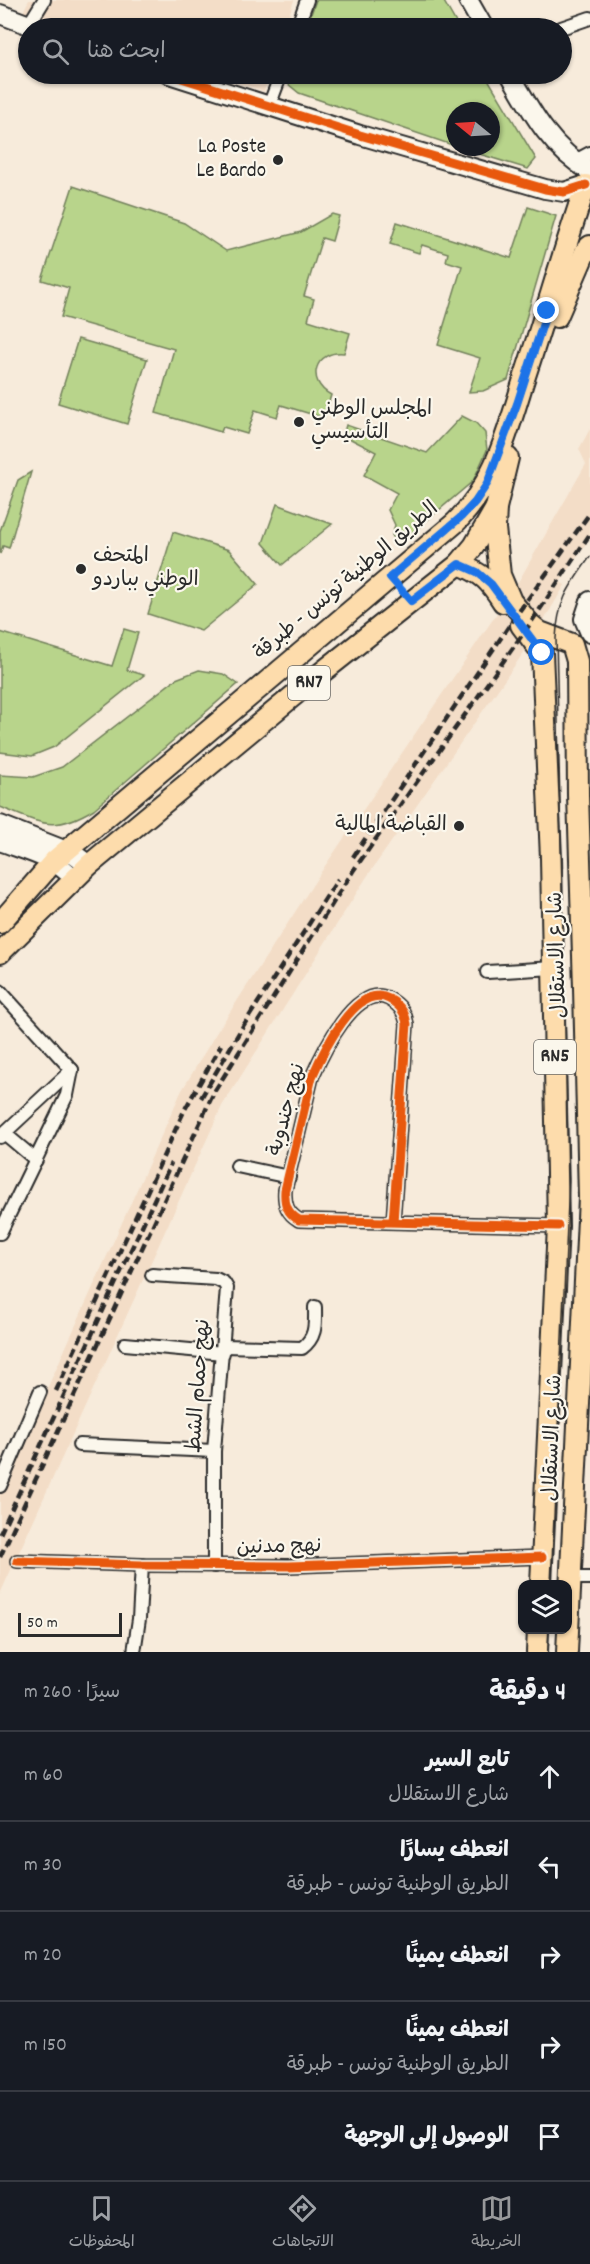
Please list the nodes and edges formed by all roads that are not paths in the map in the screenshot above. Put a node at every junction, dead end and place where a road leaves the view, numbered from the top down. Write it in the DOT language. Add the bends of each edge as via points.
graph roads {
  1 [pos="44,0"];
  2 [pos="307,0"];
  3 [pos="468,0"];
  4 [pos="0,14"];
  5 [pos="36,18"];
  6 [pos="301,18"];
  7 [pos="478,18"];
  8 [pos="590,18"];
  9 [pos="18,21"];
  10 [pos="572,24"];
  11 [pos="200,84"];
  12 [pos="277,84"];
  13 [pos="516,84"];
  14 [pos="269,106"];
  15 [pos="586,169"];
  16 [pos="590,213"];
  17 [pos="590,246"];
  18 [pos="496,508"];
  19 [pos="459,564"];
  20 [pos="390,577"];
  21 [pos="411,601"];
  22 [pos="590,601"];
  23 [pos="589,632"];
  24 [pos="298,654"];
  25 [pos="316,677"];
  26 [pos="202,735"];
  27 [pos="220,758"];
  28 [pos="0,825"];
  29 [pos="0,841"];
  30 [pos="61,856"];
  31 [pos="89,865"];
  32 [pos="73,878"];
  33 [pos="0,923"];
  34 [pos="0,952"];
  35 [pos="553,968"];
  36 [pos="487,972"];
  37 [pos="0,991"];
  38 [pos="72,1070"];
  39 [pos="2,1135"];
  40 [pos="36,1160"];
  41 [pos="237,1166"];
  42 [pos="288,1177"];
  43 [pos="393,1222"];
  44 [pos="558,1226"];
  45 [pos="0,1233"];
  46 [pos="152,1275"];
  47 [pos="315,1307"];
  48 [pos="125,1344"];
  49 [pos="223,1349"];
  50 [pos="40,1392"];
  51 [pos="79,1445"];
  52 [pos="214,1452"];
  53 [pos="0,1483"];
  54 [pos="542,1557"];
  55 [pos="17,1561"];
  56 [pos="142,1565"];
  57 [pos="214,1566"];
  58 [pos="581,1578"];
  59 [pos="541,1580"];
  60 [pos="538,1634"];
  61 [pos="134,1652"];
  62 [pos="537,1652"];
  63 [pos="567,1652"];
  1 -- 5 [label="street"];
  2 -- 6 [label="street"];
  3 -- 7 [label="street"];
  4 -- 9 [label="street"];
  8 -- 10 [label="street"];
  11 -- 14 [label="street"];
  12 -- 14 [label="street"];
  13 -- 15 [label="street" via="548,135"];
  14 -- 15 [label="street" via="545,189 564,192"];
  15 -- 16 [label="main road" via="586,204"];
  15 -- 20 [label="main road, الطريق الوطنية تونس - طبرقة / RN7" via="517,404 491,475 461,517"];
  17 -- 18 [label="main road, RN7" via="560,308 510,451"];
  18 -- 19 [label="main road, RN7"];
  18 -- 58 [label="main road, شارع الاستقلال / RN5" via="500,575 511,601 540,632 572,644 577,661 588,1198"];
  19 -- 21 [label="main road, RN7"];
  19 -- 35 [label="main road, شارع الاستقلال / RN5" via="491,584 542,653"];
  20 -- 21 [label="main road"];
  20 -- 24 [label="main road, الطريق الوطنية تونس - طبرقة / RN7"];
  21 -- 25 [label="main road, RN7"];
  22 -- 23 [label="street" via="584,620"];
  24 -- 25 [label="main road"];
  24 -- 26 [label="main road, الطريق الوطنية تونس - طبرقة / RN7"];
  25 -- 27 [label="main road, RN7"];
  26 -- 27 [label="main road"];
  26 -- 30 [label="main road, الطريق الوطنية تونس - طبرقة / RN7"];
  27 -- 31 [label="main road, RN7"];
  28 -- 30 [label="street"];
  29 -- 30 [label="street"];
  30 -- 31 [label="street"];
  30 -- 32 [label="street" via="62,866"];
  30 -- 33 [label="main road, الطريق الوطنية تونس - طبرقة / RN7"];
  31 -- 32 [label="main road, RN7"];
  32 -- 34 [label="main road, RN7"];
  35 -- 36 [label="street"];
  35 -- 44 [label="main road, شارع الاستقلال / RN5"];
  37 -- 38 [label="street"];
  38 -- 39 [label="street"];
  38 -- 40 [label="street" via="67,1095"];
  39 -- 40 [label="street"];
  40 -- 45 [label="street"];
  41 -- 42 [label="street, نهج جندوبة"];
  42 -- 43 [label="street, نهج جندوبة" via="284,1201 291,1215 299,1220"];
  42 -- 43 [label="street, نهج جندوبة" via="318,1062 352,1009 368,998 385,996 401,1007 407,1024"];
  43 -- 44 [label="street, نهج جندوبة"];
  44 -- 54 [label="main road, شارع الاستقلال / RN5"];
  46 -- 49 [label="street, نهج حمام الشط" via="210,1278 224,1283 227,1291"];
  47 -- 49 [label="street" via="314,1331 302,1348"];
  48 -- 49 [label="street"];
  49 -- 52 [label="street, نهج حمام الشط"];
  50 -- 53 [label="street"];
  51 -- 52 [label="street"];
  52 -- 57 [label="street, نهج حمام الشط"];
  54 -- 57 [label="street, نهج مدنين"];
  54 -- 59 [label="main road, شارع الاستقلال / RN5"];
  55 -- 56 [label="street, نهج مدنين"];
  56 -- 57 [label="street, نهج مدنين"];
  56 -- 61 [label="street"];
  58 -- 63 [label="main road, شارع الاستقلال / RN5"];
  60 -- 62 [label="main road"];
}
